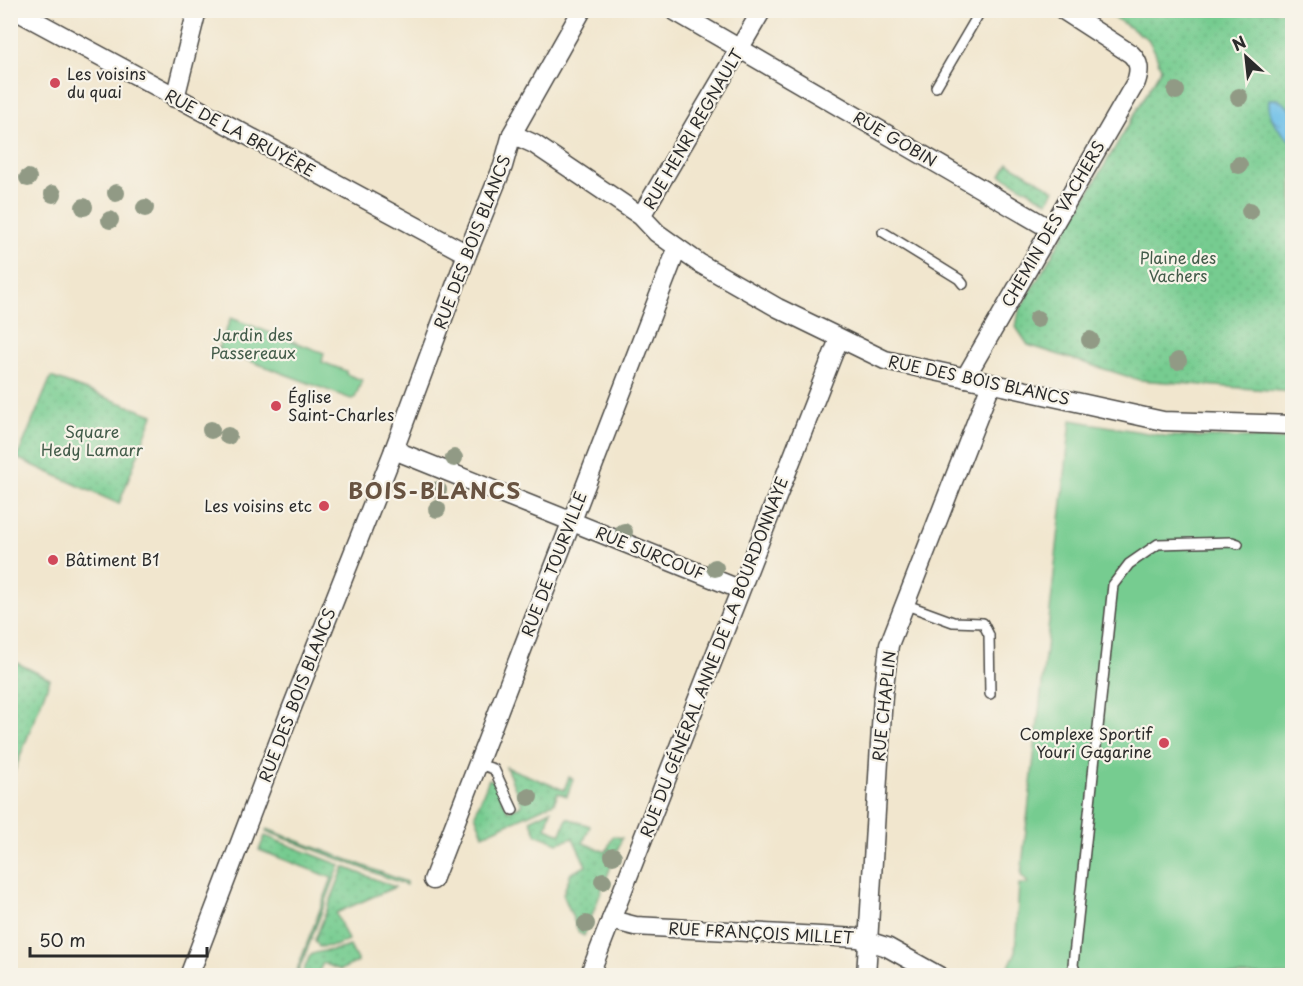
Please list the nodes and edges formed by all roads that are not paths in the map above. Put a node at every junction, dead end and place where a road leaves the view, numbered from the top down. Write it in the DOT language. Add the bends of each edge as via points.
graph roads {
  1 [pos="15,10"];
  2 [pos="197,10"];
  3 [pos="582,10"];
  4 [pos="673,10"];
  5 [pos="762,10"];
  6 [pos="981,10"];
  7 [pos="1064,10"];
  8 [pos="739,49"];
  9 [pos="936,87"];
  10 [pos="175,98"];
  11 [pos="512,134"];
  12 [pos="641,216"];
  13 [pos="1050,229"];
  14 [pos="883,232"];
  15 [pos="677,249"];
  16 [pos="466,254"];
  17 [pos="963,284"];
  18 [pos="839,339"];
  19 [pos="965,378"];
  20 [pos="991,384"];
  21 [pos="1293,424"];
  22 [pos="394,450"];
  23 [pos="571,521"];
  24 [pos="1238,544"];
  25 [pos="740,589"];
  26 [pos="904,604"];
  27 [pos="990,694"];
  28 [pos="478,764"];
  29 [pos="513,810"];
  30 [pos="433,880"];
  31 [pos="611,920"];
  32 [pos="868,940"];
  33 [pos="189,975"];
  34 [pos="589,975"];
  35 [pos="866,975"];
  36 [pos="939,975"];
  37 [pos="1077,975"];
  1 -- 10 [label="street, RUE DE LA BRUYÈRE"];
  2 -- 10 [label="street"];
  3 -- 11 [label="street"];
  4 -- 8 [label="street, RUE GOBIN"];
  5 -- 8 [label="street, RUE HENRI REGNAULT"];
  6 -- 9 [label="lane"];
  7 -- 13 [label="street, CHEMIN DES VACHERS" via="1131,54 1140,70"];
  8 -- 12 [label="street, RUE HENRI REGNAULT"];
  8 -- 13 [label="street, RUE GOBIN"];
  10 -- 16 [label="street, RUE DE LA BRUYÈRE"];
  11 -- 12 [label="street, RUE DES BOIS BLANCS" via="534,144"];
  11 -- 16 [label="street, RUE DES BOIS BLANCS"];
  12 -- 15 [label="street, RUE DES BOIS BLANCS"];
  13 -- 19 [label="street, CHEMIN DES VACHERS"];
  14 -- 17 [label="lane"];
  15 -- 18 [label="street, RUE DES BOIS BLANCS"];
  15 -- 23 [label="street, RUE DE TOURVILLE"];
  16 -- 22 [label="street, RUE DES BOIS BLANCS"];
  18 -- 19 [label="street, RUE DES BOIS BLANCS" via="885,360"];
  18 -- 25 [label="street, RUE DU GÉNÉRAL ANNE DE LA BOURDONNAYE"];
  19 -- 20 [label="street, RUE DES BOIS BLANCS"];
  20 -- 21 [label="street, RUE DES BOIS BLANCS" via="1163,421"];
  20 -- 26 [label="street, RUE CHAPLIN"];
  22 -- 23 [label="street, RUE SURCOUF"];
  22 -- 33 [label="street, RUE DES BOIS BLANCS"];
  23 -- 25 [label="street, RUE SURCOUF"];
  23 -- 28 [label="street, RUE DE TOURVILLE"];
  24 -- 37 [label="lane" via="1158,544 1129,564 1113,585 1073,965"];
  25 -- 31 [label="street, RUE DU GÉNÉRAL ANNE DE LA BOURDONNAYE"];
  26 -- 27 [label="lane" via="953,622 983,623 989,635"];
  26 -- 32 [label="street, RUE CHAPLIN" via="889,645 884,676"];
  28 -- 29 [label="lane" via="494,769"];
  28 -- 30 [label="street, RUE DE TOURVILLE"];
  31 -- 32 [label="street, RUE FRANÇOIS MILLET" via="635,926"];
  31 -- 34 [label="street, RUE DU GÉNÉRAL ANNE DE LA BOURDONNAYE"];
  32 -- 35 [label="street, RUE CHAPLIN"];
  32 -- 36 [label="street, RUE FRANÇOIS MILLET"];
}
